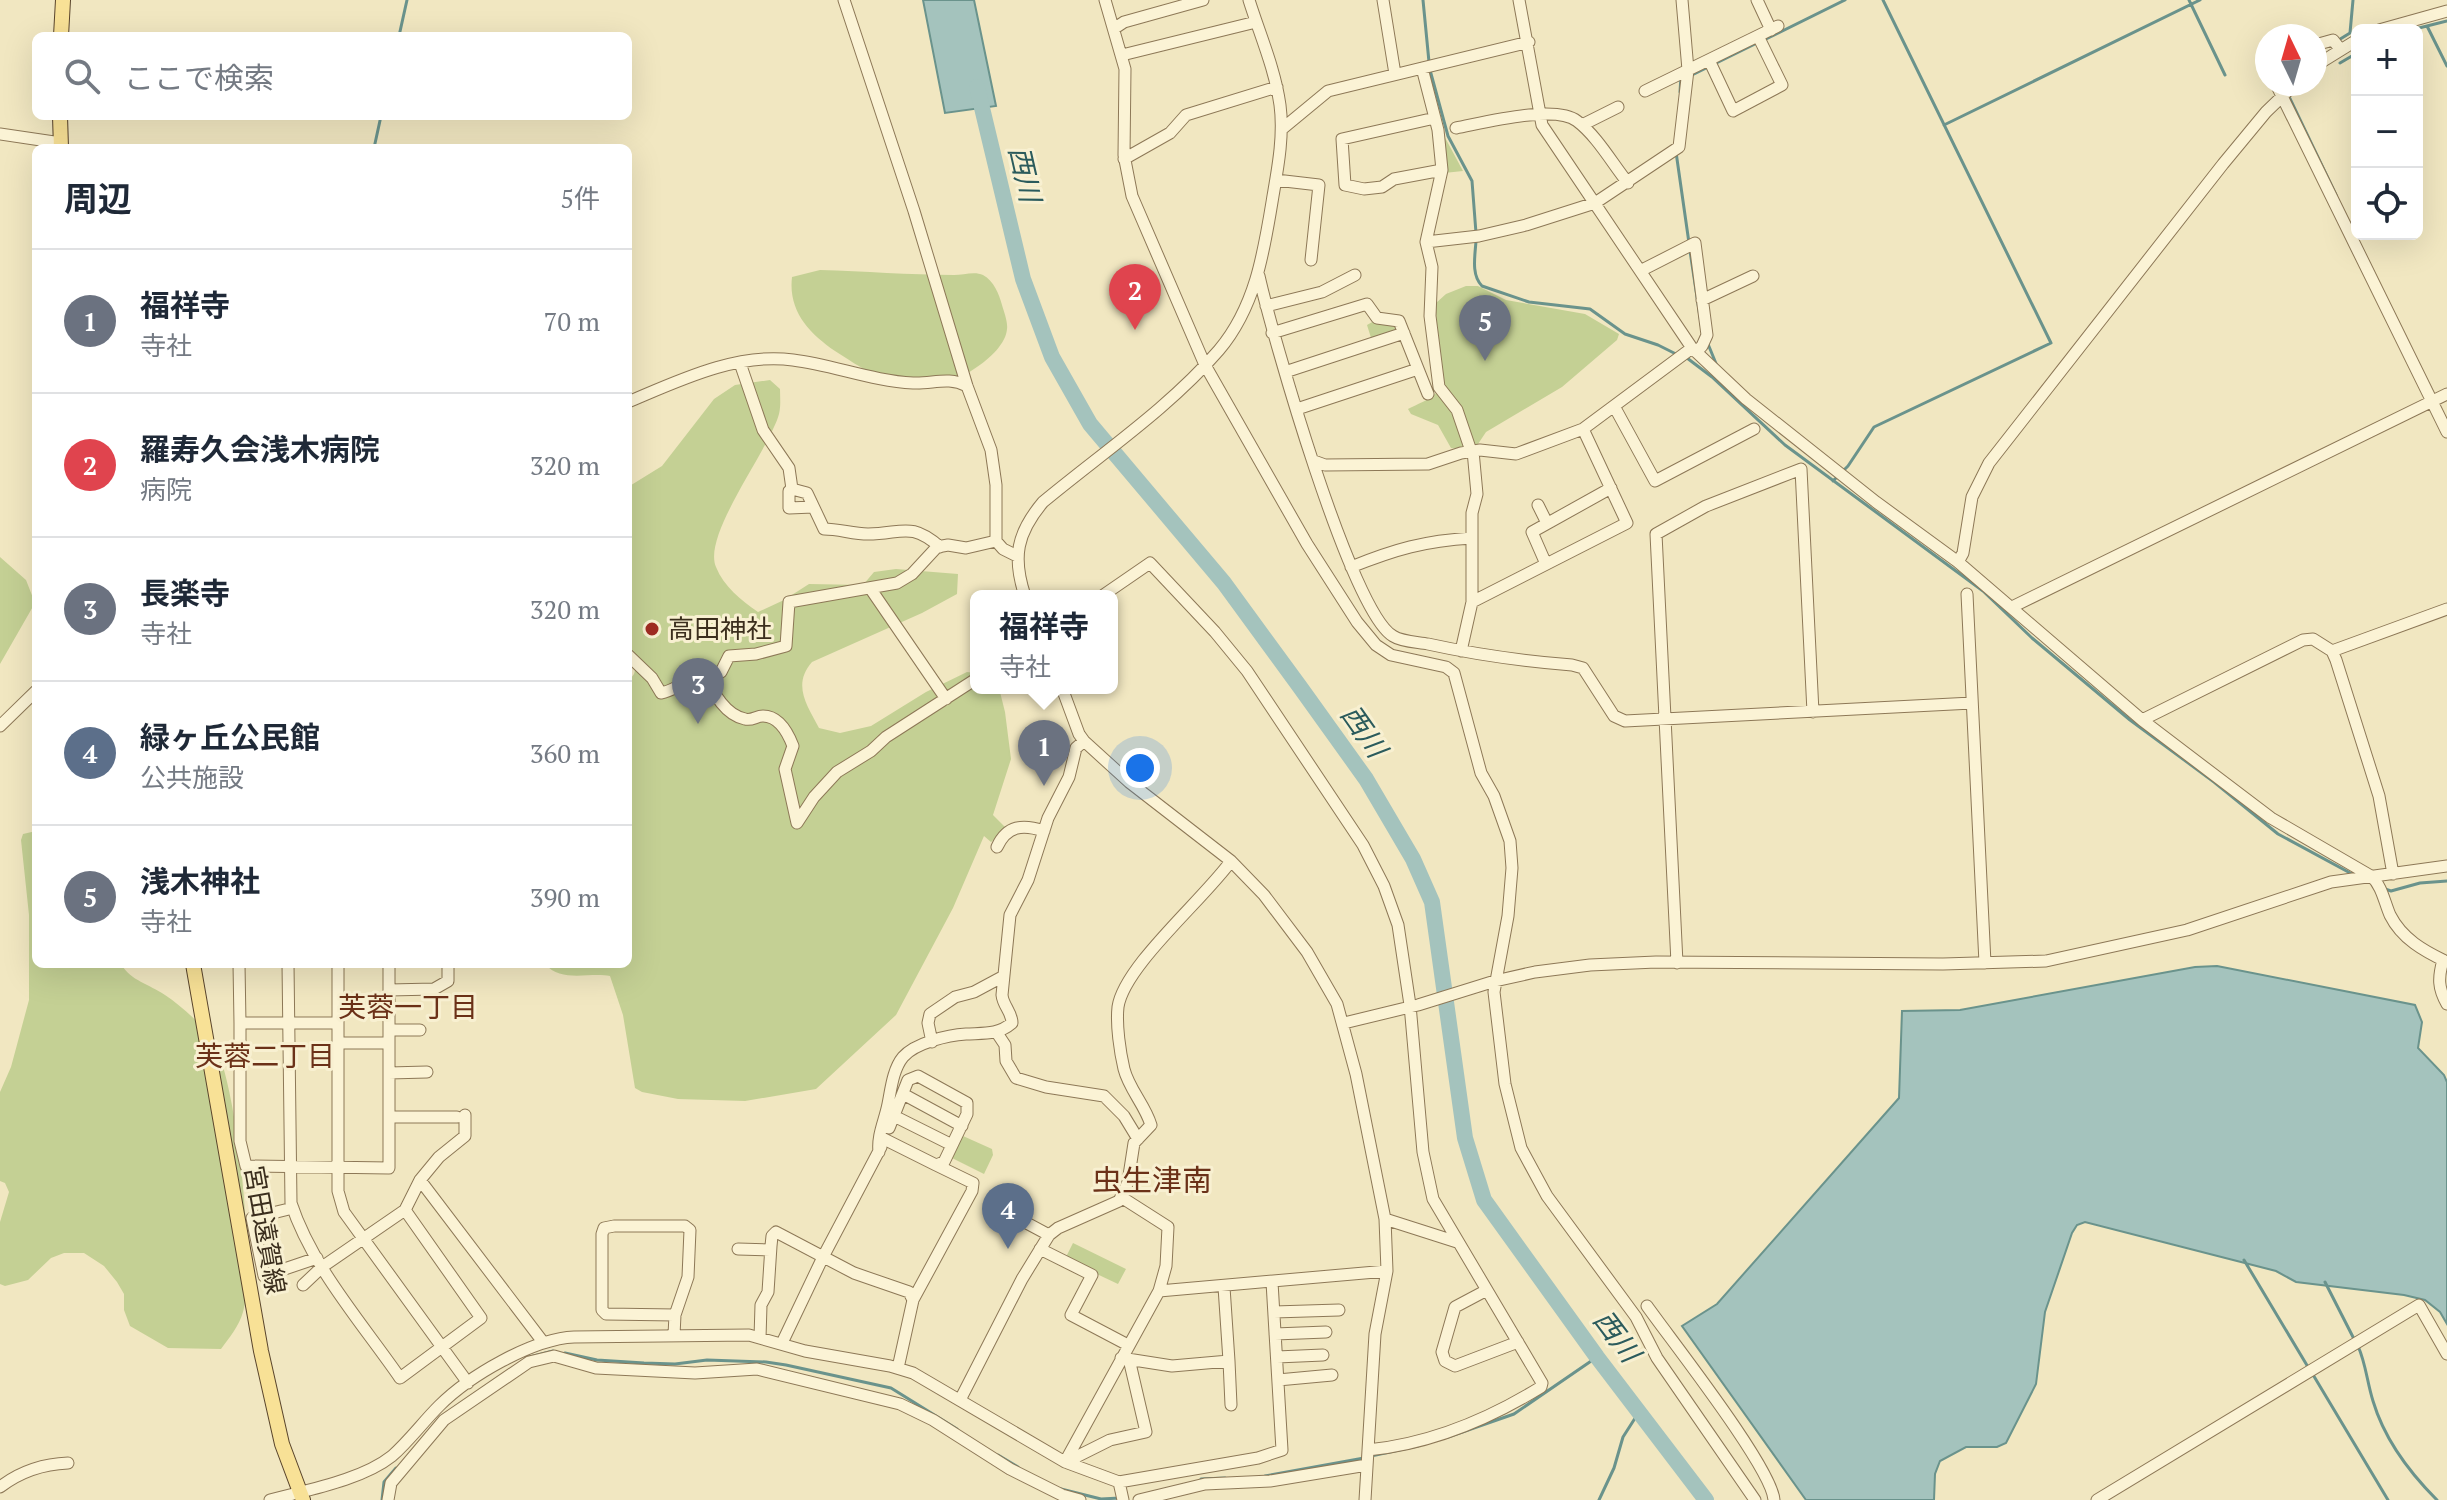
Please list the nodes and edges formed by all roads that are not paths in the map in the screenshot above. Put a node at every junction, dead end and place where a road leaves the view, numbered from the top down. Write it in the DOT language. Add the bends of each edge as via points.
graph roads {
  1 [pos="63,0"];
  2 [pos="844,0"];
  3 [pos="1105,0"];
  4 [pos="1203,0"];
  5 [pos="1248,0"];
  6 [pos="1383,0"];
  7 [pos="1519,0"];
  8 [pos="1682,0"];
  9 [pos="1757,0"];
  10 [pos="2447,11"];
  11 [pos="1256,22"];
  12 [pos="2400,24"];
  13 [pos="1115,28"];
  14 [pos="61,32"];
  15 [pos="1758,36"];
  16 [pos="1529,42"];
  17 [pos="2327,42"];
  18 [pos="2351,43"];
  19 [pos="2340,49"];
  20 [pos="1122,55"];
  21 [pos="2327,58"];
  22 [pos="1709,60"];
  23 [pos="1422,68"];
  24 [pos="1688,70"];
  25 [pos="1395,74"];
  26 [pos="1277,87"];
  27 [pos="1645,91"];
  28 [pos="2282,96"];
  29 [pos="1618,107"];
  30 [pos="1539,115"];
  31 [pos="1435,118"];
  32 [pos="60,120"];
  33 [pos="1582,125"];
  34 [pos="1456,128"];
  35 [pos="1282,129"];
  36 [pos="0,134"];
  37 [pos="51,144"];
  38 [pos="61,144"];
  39 [pos="1124,159"];
  40 [pos="1442,170"];
  41 [pos="1276,180"];
  42 [pos="1628,183"];
  43 [pos="1595,203"];
  44 [pos="1426,242"];
  45 [pos="1311,260"];
  46 [pos="1642,270"];
  47 [pos="1355,275"];
  48 [pos="1259,276"];
  49 [pos="1753,276"];
  50 [pos="1702,300"];
  51 [pos="1266,306"];
  52 [pos="1272,333"];
  53 [pos="1404,333"];
  54 [pos="1694,350"];
  55 [pos="740,363"];
  56 [pos="1205,365"];
  57 [pos="1418,369"];
  58 [pos="1285,372"];
  59 [pos="967,386"];
  60 [pos="1428,394"];
  61 [pos="2447,394"];
  62 [pos="632,400"];
  63 [pos="2432,401"];
  64 [pos="1614,406"];
  65 [pos="1297,409"];
  66 [pos="1583,429"];
  67 [pos="1754,429"];
  68 [pos="2447,432"];
  69 [pos="1472,451"];
  70 [pos="1314,461"];
  71 [pos="1611,488"];
  72 [pos="792,489"];
  73 [pos="1538,505"];
  74 [pos="813,507"];
  75 [pos="1547,523"];
  76 [pos="1472,538"];
  77 [pos="996,541"];
  78 [pos="940,547"];
  79 [pos="1017,556"];
  80 [pos="1958,562"];
  81 [pos="1546,564"];
  82 [pos="1351,567"];
  83 [pos="870,588"];
  84 [pos="1024,590"];
  85 [pos="1111,590"];
  86 [pos="1967,594"];
  87 [pos="1472,602"];
  88 [pos="2012,607"];
  89 [pos="2447,609"];
  90 [pos="1461,651"];
  91 [pos="2332,651"];
  92 [pos="632,659"];
  93 [pos="708,677"];
  94 [pos="970,683"];
  95 [pos="1064,694"];
  96 [pos="32,695"];
  97 [pos="946,699"];
  98 [pos="1972,703"];
  99 [pos="1813,712"];
  100 [pos="1665,719"];
  101 [pos="2142,720"];
  102 [pos="0,726"];
  103 [pos="1084,741"];
  104 [pos="1044,831"];
  105 [pos="997,847"];
  106 [pos="1231,861"];
  107 [pos="2447,866"];
  108 [pos="2393,874"];
  109 [pos="2371,876"];
  110 [pos="2445,961"];
  111 [pos="1677,963"];
  112 [pos="1985,963"];
  113 [pos="194,968"];
  114 [pos="239,968"];
  115 [pos="288,968"];
  116 [pos="338,968"];
  117 [pos="389,968"];
  118 [pos="448,968"];
  119 [pos="1002,977"];
  120 [pos="1491,983"];
  121 [pos="389,990"];
  122 [pos="2447,1004"];
  123 [pos="1414,1005"];
  124 [pos="240,1023"];
  125 [pos="287,1023"];
  126 [pos="338,1023"];
  127 [pos="1344,1023"];
  128 [pos="389,1030"];
  129 [pos="420,1030"];
  130 [pos="997,1033"];
  131 [pos="932,1042"];
  132 [pos="338,1043"];
  133 [pos="389,1043"];
  134 [pos="427,1072"];
  135 [pos="389,1073"];
  136 [pos="903,1094"];
  137 [pos="894,1116"];
  138 [pos="389,1117"];
  139 [pos="962,1126"];
  140 [pos="884,1139"];
  141 [pos="1138,1139"];
  142 [pos="952,1145"];
  143 [pos="879,1152"];
  144 [pos="936,1165"];
  145 [pos="289,1167"];
  146 [pos="338,1168"];
  147 [pos="420,1180"];
  148 [pos="1121,1197"];
  149 [pos="293,1208"];
  150 [pos="405,1210"];
  151 [pos="1008,1213"];
  152 [pos="1385,1219"];
  153 [pos="1049,1235"];
  154 [pos="363,1239"];
  155 [pos="1457,1242"];
  156 [pos="738,1249"];
  157 [pos="1040,1249"];
  158 [pos="770,1250"];
  159 [pos="823,1257"];
  160 [pos="320,1262"];
  161 [pos="1387,1271"];
  162 [pos="1272,1282"];
  163 [pos="303,1285"];
  164 [pos="1224,1287"];
  165 [pos="1487,1290"];
  166 [pos="1159,1291"];
  167 [pos="913,1300"];
  168 [pos="1647,1306"];
  169 [pos="1339,1310"];
  170 [pos="1274,1312"];
  171 [pos="675,1315"];
  172 [pos="1326,1332"];
  173 [pos="1275,1334"];
  174 [pos="674,1335"];
  175 [pos="760,1338"];
  176 [pos="543,1342"];
  177 [pos="1518,1342"];
  178 [pos="782,1343"];
  179 [pos="1128,1345"];
  180 [pos="441,1347"];
  181 [pos="2447,1354"];
  182 [pos="1323,1355"];
  183 [pos="1277,1357"];
  184 [pos="1125,1358"];
  185 [pos="1229,1361"];
  186 [pos="898,1368"];
  187 [pos="1332,1375"];
  188 [pos="1278,1380"];
  189 [pos="468,1383"];
  190 [pos="960,1400"];
  191 [pos="1231,1405"];
  192 [pos="1368,1450"];
  193 [pos="1065,1462"];
  194 [pos="68,1463"];
  195 [pos="1367,1465"];
  196 [pos="1119,1482"];
  197 [pos="0,1487"];
  198 [pos="301,1496"];
  199 [pos="270,1500"];
  200 [pos="388,1500"];
  201 [pos="1080,1500"];
  202 [pos="1123,1500"];
  203 [pos="1139,1500"];
  204 [pos="1365,1500"];
  205 [pos="1755,1500"];
  206 [pos="1774,1500"];
  207 [pos="2097,1500"];
  1 -- 14 [label="main road"];
  2 -- 59 [label="street"];
  3 -- 13 [label="street"];
  4 -- 13 [label="street"];
  5 -- 11 [label="street"];
  6 -- 25 [label="street"];
  7 -- 16 [label="street"];
  8 -- 24 [label="street"];
  9 -- 15 [label="street" via="1774,28"];
  10 -- 12 [label="street"];
  11 -- 20 [label="street"];
  11 -- 26 [label="street"];
  13 -- 20 [label="street"];
  15 -- 22 [label="street"];
  15 -- 22 [label="street" via="1782,85 1733,111"];
  16 -- 23 [label="street"];
  16 -- 30 [label="street"];
  17 -- 19 [label="street" via="2333,40"];
  18 -- 19 [label="street"];
  19 -- 21 [label="street"];
  20 -- 39 [label="street"];
  22 -- 24 [label="street"];
  23 -- 25 [label="street"];
  23 -- 31 [label="street"];
  24 -- 27 [label="street"];
  24 -- 42 [label="street" via="1679,147"];
  25 -- 35 [label="street" via="1328,91"];
  26 -- 35 [label="street"];
  26 -- 39 [label="street" via="1186,115 1170,133"];
  28 -- 63 [label="street"];
  28 -- 80 [label="street" via="1989,463 1972,497"];
  29 -- 33 [label="street"];
  30 -- 33 [label="street" via="1567,115"];
  30 -- 34 [label="street"];
  30 -- 43 [label="street"];
  31 -- 40 [label="street"];
  31 -- 40 [label="street" via="1342,139 1345,185 1382,187 1394,179"];
  32 -- 38 [label="main road"];
  33 -- 42 [label="street"];
  35 -- 41 [label="street"];
  36 -- 37 [label="street"];
  39 -- 56 [label="street" via="1132,196"];
  40 -- 44 [label="street"];
  41 -- 45 [label="street" via="1319,185"];
  41 -- 48 [label="street"];
  42 -- 43 [label="street"];
  43 -- 44 [label="street" via="1479,236"];
  43 -- 46 [label="street"];
  44 -- 69 [label="street" via="1439,387 1457,410"];
  46 -- 50 [label="street" via="1695,243"];
  46 -- 54 [label="street"];
  47 -- 51 [label="street" via="1322,292"];
  48 -- 51 [label="street"];
  48 -- 56 [label="street" via="1237,321"];
  49 -- 50 [label="street"];
  50 -- 54 [label="street" via="1707,335"];
  51 -- 52 [label="street"];
  52 -- 53 [label="street" via="1367,304 1377,318 1399,321"];
  52 -- 58 [label="street"];
  53 -- 57 [label="street"];
  53 -- 58 [label="street"];
  54 -- 64 [label="street"];
  54 -- 80 [label="street" via="1746,399"];
  55 -- 59 [label="street" via="789,359 915,383 949,380"];
  55 -- 62 [label="street" via="686,377"];
  55 -- 72 [label="street" via="763,430 789,468"];
  56 -- 79 [label="street" via="1043,502 1020,536"];
  56 -- 120 [label="street" via="1357,622 1391,655 1454,673 1481,773 1510,841 1508,916"];
  57 -- 60 [label="street"];
  57 -- 65 [label="street"];
  58 -- 65 [label="street"];
  59 -- 77 [label="street" via="991,450"];
  61 -- 63 [label="street"];
  63 -- 68 [label="street"];
  63 -- 88 [label="street"];
  64 -- 66 [label="street"];
  64 -- 67 [label="street" via="1655,481"];
  65 -- 70 [label="street"];
  66 -- 69 [label="street" via="1516,454"];
  66 -- 71 [label="street"];
  69 -- 70 [label="street" via="1428,464"];
  69 -- 76 [label="street" via="1477,494"];
  70 -- 82 [label="street"];
  71 -- 75 [label="street"];
  71 -- 81 [label="street" via="1627,523"];
  72 -- 74 [label="street" via="807,493"];
  72 -- 74 [label="street" via="789,508"];
  73 -- 75 [label="street"];
  74 -- 78 [label="street" via="824,529 867,534 918,531"];
  75 -- 81 [label="street" via="1532,532"];
  76 -- 82 [label="street" via="1397,548"];
  76 -- 87 [label="street"];
  77 -- 78 [label="street"];
  77 -- 79 [label="street"];
  78 -- 83 [label="street" via="897,583"];
  79 -- 84 [label="street"];
  80 -- 88 [label="street"];
  81 -- 87 [label="street"];
  82 -- 90 [label="street" via="1380,626 1395,638"];
  83 -- 93 [label="street" via="789,602 786,646 729,656 721,672"];
  83 -- 97 [label="street"];
  85 -- 123 [label="street" via="1150,563 1247,671 1363,845 1384,886 1398,925"];
  86 -- 98 [label="street"];
  87 -- 90 [label="street"];
  88 -- 101 [label="street"];
  89 -- 91 [label="street"];
  90 -- 100 [label="street" via="1583,668 1618,720"];
  91 -- 101 [label="street" via="2313,639 2303,640"];
  91 -- 108 [label="street" via="2379,796"];
  92 -- 93 [label="street" via="661,693"];
  93 -- 97 [label="street" via="712,690 734,714 746,720 772,718 787,731 793,746 785,769 797,823 837,772"];
  94 -- 97 [label="street"];
  95 -- 103 [label="street"];
  96 -- 102 [label="street"];
  98 -- 99 [label="street"];
  98 -- 112 [label="street"];
  99 -- 100 [label="street"];
  99 -- 100 [label="street" via="1801,469 1706,506 1656,534"];
  100 -- 111 [label="street"];
  101 -- 109 [label="street" via="2271,818"];
  103 -- 104 [label="street" via="1076,748"];
  103 -- 106 [label="street"];
  104 -- 105 [label="street" via="1022,825 1001,837"];
  104 -- 119 [label="street" via="1010,915"];
  106 -- 127 [label="street" via="1307,952"];
  106 -- 141 [label="street" via="1133,971 1118,1005 1124,1072 1151,1125"];
  107 -- 108 [label="street"];
  108 -- 109 [label="street"];
  109 -- 110 [label="street" via="2402,933"];
  109 -- 112 [label="street" via="2331,882 2187,930 2046,961"];
  110 -- 122 [label="street" via="2438,978"];
  111 -- 112 [label="street"];
  111 -- 120 [label="street" via="1590,965"];
  113 -- 198 [label="main road, 宮田遠賀線" via="261,1351 282,1444"];
  114 -- 124 [label="street"];
  115 -- 125 [label="street"];
  116 -- 126 [label="street"];
  117 -- 121 [label="street"];
  118 -- 121 [label="street" via="448,981 434,989"];
  119 -- 130 [label="street" via="1003,1003 1012,1023"];
  119 -- 131 [label="street" via="930,1014"];
  120 -- 123 [label="street"];
  120 -- 205 [label="street" via="1510,1112 1529,1166"];
  121 -- 128 [label="street"];
  123 -- 127 [label="street"];
  123 -- 155 [label="street" via="1428,1184"];
  124 -- 125 [label="street"];
  124 -- 145 [label="street" via="240,1141 246,1166"];
  125 -- 126 [label="street"];
  125 -- 145 [label="street"];
  126 -- 132 [label="street"];
  127 -- 152 [label="street"];
  128 -- 129 [label="street"];
  128 -- 133 [label="street"];
  130 -- 131 [label="street" via="959,1034"];
  130 -- 141 [label="street" via="1016,1078 1104,1096"];
  131 -- 143 [label="street" via="903,1057 892,1081"];
  132 -- 133 [label="street"];
  132 -- 146 [label="street"];
  133 -- 135 [label="street"];
  134 -- 135 [label="street"];
  135 -- 138 [label="street"];
  136 -- 137 [label="street"];
  136 -- 139 [label="street"];
  136 -- 139 [label="street" via="908,1080 918,1076 967,1103"];
  137 -- 140 [label="street"];
  137 -- 142 [label="street"];
  138 -- 146 [label="street" via="389,1168"];
  138 -- 147 [label="street" via="461,1116 465,1136"];
  139 -- 142 [label="street"];
  140 -- 143 [label="street"];
  140 -- 144 [label="street"];
  141 -- 148 [label="street"];
  142 -- 144 [label="street" via="944,1162"];
  143 -- 159 [label="street"];
  144 -- 167 [label="street" via="973,1183 972,1191"];
  145 -- 146 [label="street"];
  145 -- 149 [label="street"];
  146 -- 154 [label="street" via="344,1212"];
  147 -- 150 [label="street"];
  147 -- 176 [label="street"];
  148 -- 153 [label="street"];
  148 -- 166 [label="street" via="1168,1227"];
  149 -- 160 [label="street"];
  149 -- 160 [label="street" via="252,1218 264,1276"];
  150 -- 154 [label="street"];
  150 -- 180 [label="street" via="481,1318"];
  151 -- 153 [label="street"];
  152 -- 155 [label="street"];
  152 -- 161 [label="street"];
  153 -- 157 [label="street"];
  154 -- 160 [label="street"];
  154 -- 180 [label="street"];
  155 -- 165 [label="street"];
  156 -- 158 [label="street"];
  157 -- 179 [label="street" via="1092,1275 1071,1315"];
  157 -- 190 [label="street"];
  158 -- 159 [label="street" via="776,1232"];
  158 -- 175 [label="street"];
  159 -- 167 [label="street" via="909,1292"];
  159 -- 178 [label="street"];
  160 -- 163 [label="street"];
  160 -- 180 [label="street" via="400,1378"];
  161 -- 162 [label="street"];
  161 -- 192 [label="street" via="1375,1334"];
  162 -- 164 [label="street"];
  162 -- 170 [label="street"];
  164 -- 166 [label="street"];
  164 -- 185 [label="street"];
  165 -- 177 [label="street"];
  165 -- 177 [label="street" via="1455,1307 1442,1352 1445,1361 1455,1366"];
  166 -- 179 [label="street"];
  167 -- 186 [label="street"];
  168 -- 206 [label="street" via="1753,1454"];
  169 -- 170 [label="street"];
  170 -- 173 [label="street"];
  171 -- 171 [label="street" via="688,1277 690,1230 604,1228 602,1310"];
  171 -- 174 [label="street"];
  172 -- 173 [label="street"];
  173 -- 183 [label="street"];
  174 -- 175 [label="street"];
  174 -- 176 [label="street"];
  175 -- 178 [label="street"];
  176 -- 189 [label="street"];
  177 -- 192 [label="street" via="1541,1387 1499,1413 1409,1444"];
  178 -- 186 [label="street"];
  179 -- 184 [label="street"];
  180 -- 189 [label="street"];
  181 -- 207 [label="street" via="2419,1305"];
  182 -- 183 [label="street"];
  183 -- 188 [label="street"];
  184 -- 185 [label="street" via="1172,1366"];
  184 -- 193 [label="street"];
  184 -- 193 [label="street" via="1146,1432 1110,1440"];
  185 -- 191 [label="street"];
  186 -- 190 [label="street"];
  187 -- 188 [label="street"];
  188 -- 196 [label="street" via="1282,1450"];
  189 -- 198 [label="street" via="391,1456"];
  190 -- 193 [label="street"];
  192 -- 195 [label="street"];
  193 -- 196 [label="street"];
  194 -- 197 [label="street" via="12,1476"];
  195 -- 203 [label="street" via="1270,1481 1205,1484"];
  195 -- 204 [label="street"];
  196 -- 202 [label="street"];
  198 -- 199 [label="street"];
  200 -- 201 [label="street" via="391,1483 444,1420 529,1362 554,1356 596,1368 695,1373 757,1369 900,1404 1010,1469"];
}
